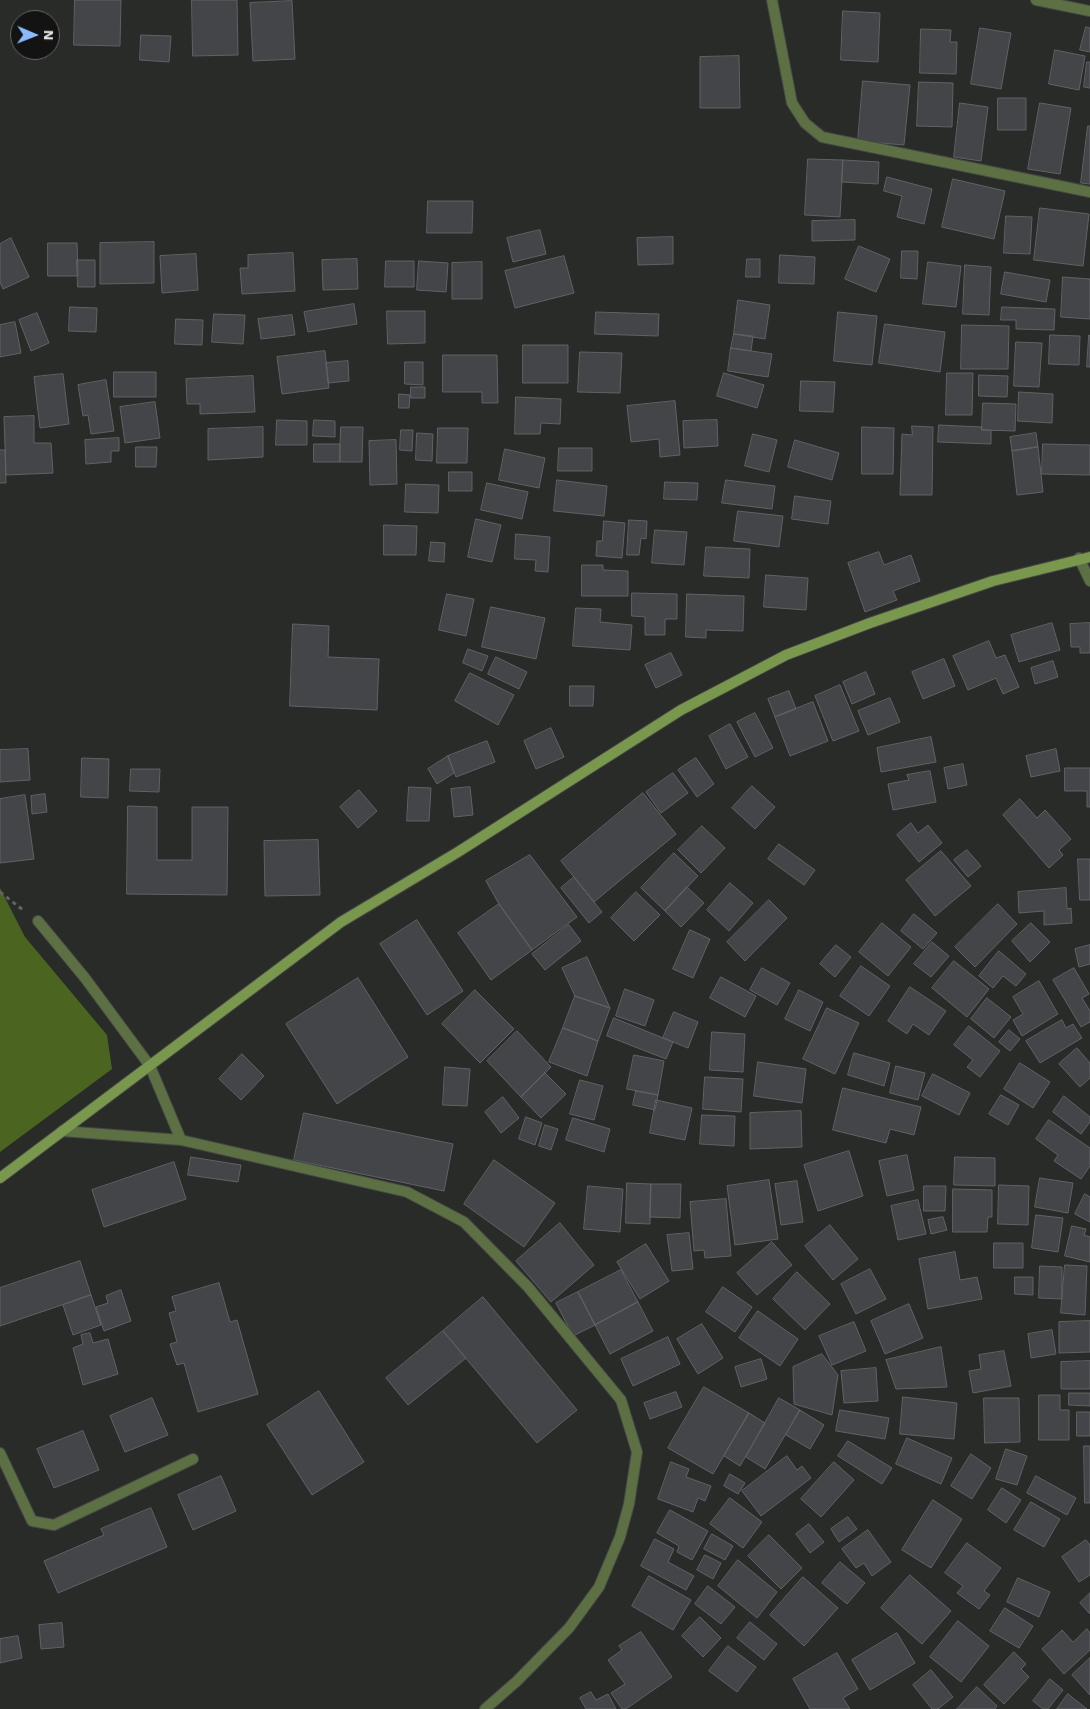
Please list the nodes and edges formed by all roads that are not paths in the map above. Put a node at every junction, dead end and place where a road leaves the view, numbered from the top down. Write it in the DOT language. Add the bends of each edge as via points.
graph roads {
  1 [pos="782,0"];
  2 [pos="1036,0"];
  3 [pos="772,3"];
  4 [pos="1090,11"];
  5 [pos="1090,192"];
  6 [pos="1090,557"];
  7 [pos="1079,558"];
  8 [pos="1090,581"];
  9 [pos="38,921"];
  10 [pos="150,1066"];
  11 [pos="62,1131"];
  12 [pos="181,1140"];
  13 [pos="0,1178"];
  14 [pos="0,1454"];
  15 [pos="193,1459"];
  16 [pos="485,1709"];
  1 -- 3 [label="street"];
  2 -- 4 [label="street"];
  3 -- 5 [label="street" via="792,103 805,123 822,137"];
  6 -- 7 [label="street"];
  7 -- 8 [label="street"];
  7 -- 10 [label="street" via="993,581 870,623 786,656 681,710 458,852 341,922"];
  9 -- 10 [label="street"];
  10 -- 11 [label="street"];
  10 -- 12 [label="street"];
  11 -- 12 [label="street"];
  11 -- 13 [label="street"];
  12 -- 16 [label="street" via="407,1192 464,1222 528,1287 621,1400 637,1452 620,1536 599,1587 569,1628"];
  14 -- 15 [label="street" via="32,1521 54,1525"];
}
